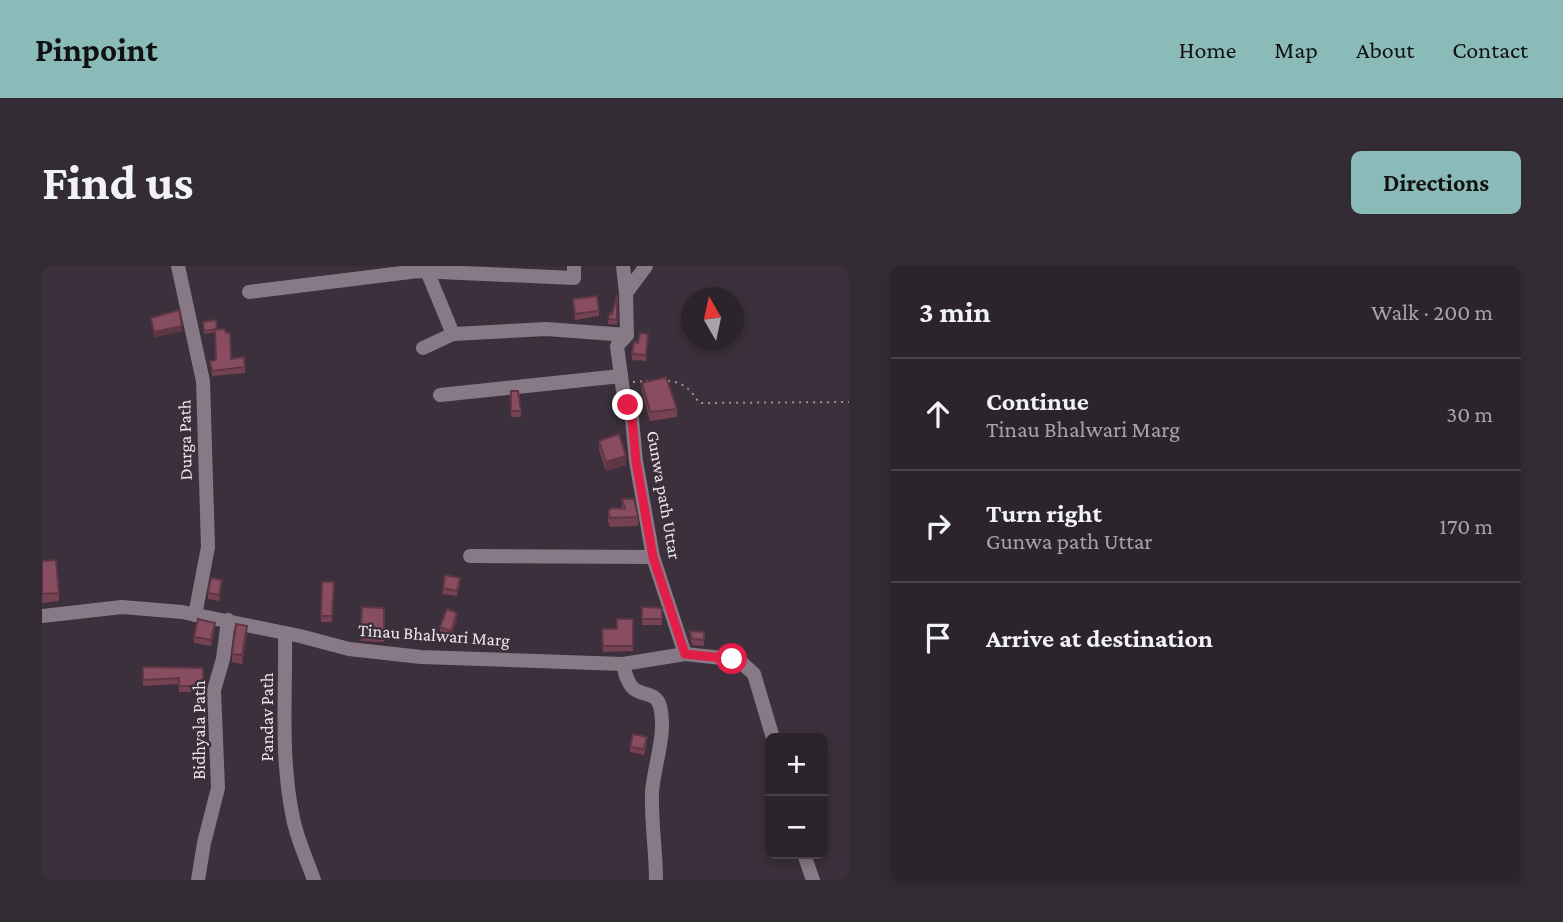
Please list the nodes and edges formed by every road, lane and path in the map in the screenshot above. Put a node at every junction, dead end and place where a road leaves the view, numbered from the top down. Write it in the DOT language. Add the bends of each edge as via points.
graph roads {
  1 [pos="178,266"];
  2 [pos="573,266"];
  3 [pos="623,266"];
  4 [pos="646,266"];
  5 [pos="426,271"];
  6 [pos="250,292"];
  7 [pos="626,293"];
  8 [pos="453,334"];
  9 [pos="627,335"];
  10 [pos="423,348"];
  11 [pos="621,380"];
  12 [pos="651,381"];
  13 [pos="664,382"];
  14 [pos="440,395"];
  15 [pos="849,402"];
  16 [pos="470,556"];
  17 [pos="653,557"];
  18 [pos="195,615"];
  19 [pos="42,616"];
  20 [pos="228,620"];
  21 [pos="285,633"];
  22 [pos="685,654"];
  23 [pos="623,664"];
  24 [pos="772,733"];
  25 [pos="806,859"];
  26 [pos="198,880"];
  27 [pos="314,880"];
  28 [pos="656,880"];
  29 [pos="813,880"];
  1 -- 18 [label="street, Durga Path" via="203,381 208,547"];
  2 -- 5 [label="street" via="573,278"];
  3 -- 7 [label="street, Gunwa path Uttar"];
  4 -- 7 [label="street"];
  5 -- 6 [label="street"];
  5 -- 8 [label="street"];
  7 -- 9 [label="street, Gunwa path Uttar"];
  8 -- 9 [label="street" via="545,329"];
  8 -- 10 [label="street"];
  9 -- 11 [label="street, Gunwa path Uttar" via="617,346"];
  11 -- 12 [label="path"];
  11 -- 14 [label="street"];
  11 -- 17 [label="street, Gunwa path Uttar" via="632,419"];
  13 -- 15 [label="path" via="690,388 699,402"];
  16 -- 17 [label="street"];
  17 -- 22 [label="street, Gunwa path Uttar"];
  18 -- 19 [label="street, Tinau Bhalwari Marg" via="122,607"];
  18 -- 20 [label="street, Tinau Bhalwari Marg"];
  20 -- 21 [label="street, Tinau Bhalwari Marg"];
  20 -- 26 [label="street, Bidhyala Path" via="214,690 218,788"];
  21 -- 23 [label="street, Tinau Bhalwari Marg" via="349,649 421,657"];
  21 -- 27 [label="street, Pandav Path" via="284,749 293,820"];
  22 -- 23 [label="street, Tinau Bhalwari Marg"];
  22 -- 24 [label="street, Tinau Bhalwari Marg" via="743,664 754,674"];
  23 -- 28 [label="street" via="632,687 654,696 661,710 653,792"];
  25 -- 29 [label="street"];
}
